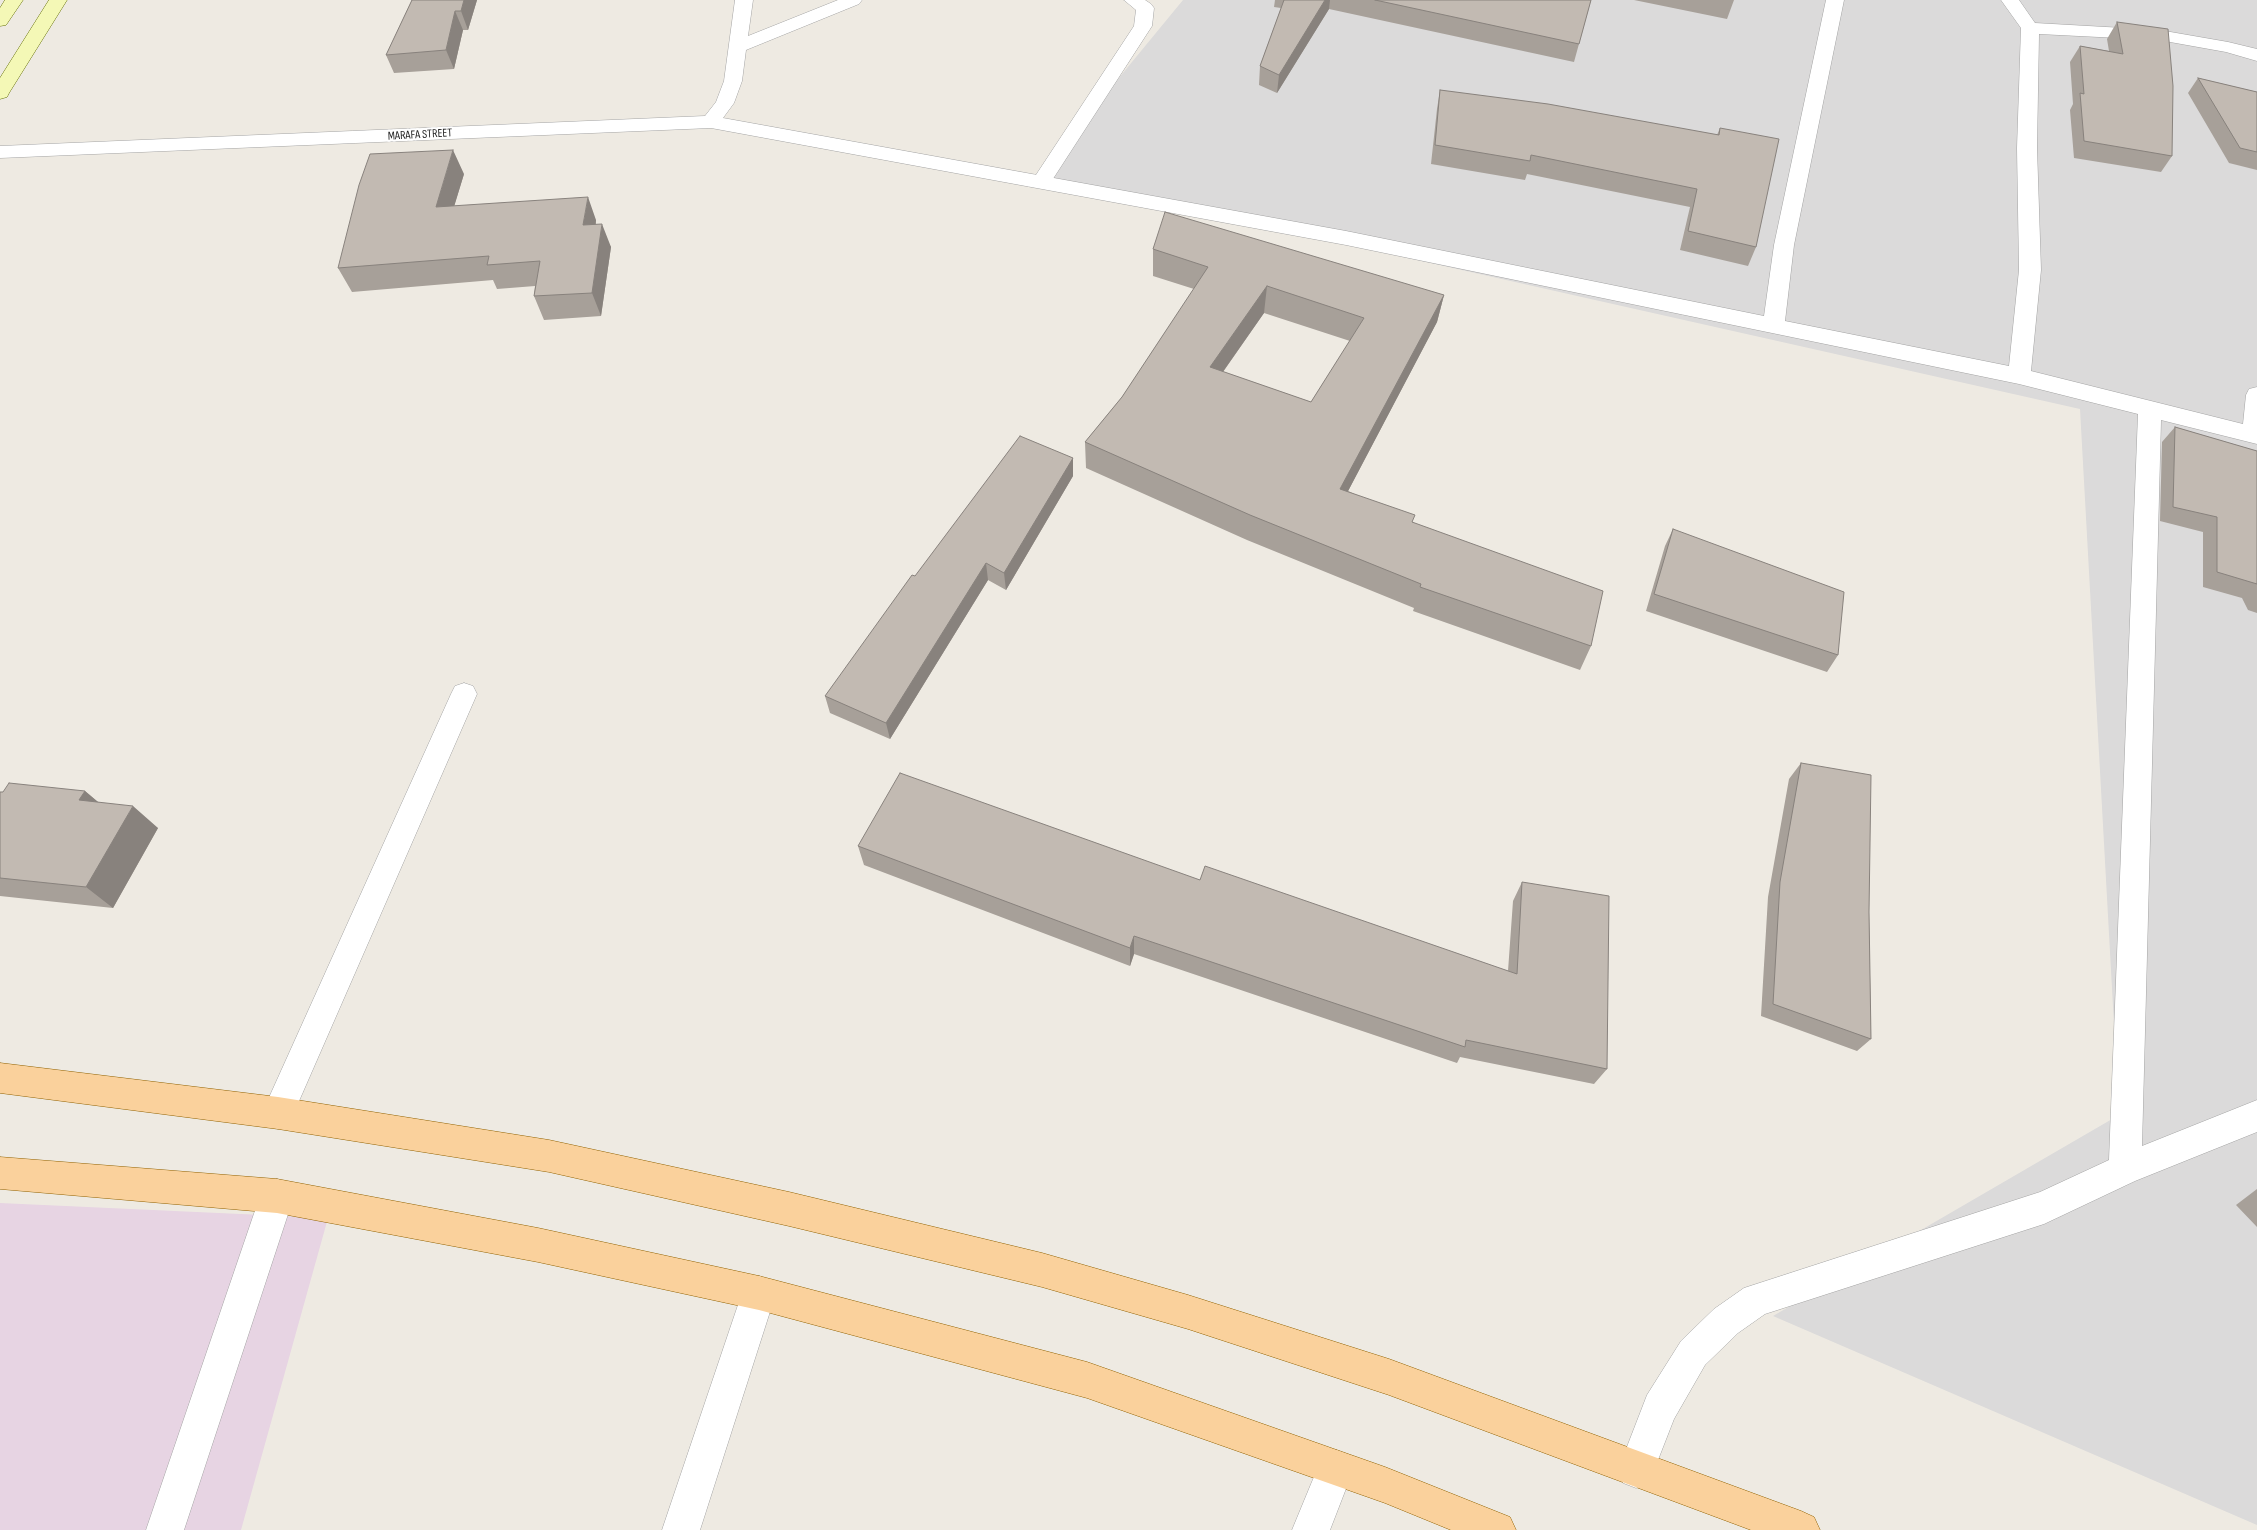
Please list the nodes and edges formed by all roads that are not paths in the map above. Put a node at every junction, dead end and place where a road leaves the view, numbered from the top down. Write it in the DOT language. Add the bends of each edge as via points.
graph roads {
  1 [pos="14,0"];
  2 [pos="58,0"];
  3 [pos="744,0"];
  4 [pos="852,0"];
  5 [pos="1133,0"];
  6 [pos="1835,0"];
  7 [pos="2010,0"];
  8 [pos="0,22"];
  9 [pos="2030,28"];
  10 [pos="738,47"];
  11 [pos="2257,55"];
  12 [pos="0,93"];
  13 [pos="711,122"];
  14 [pos="0,152"];
  15 [pos="1042,181"];
  16 [pos="1773,327"];
  17 [pos="2019,376"];
  18 [pos="2257,395"];
  19 [pos="2150,409"];
  20 [pos="2255,435"];
  21 [pos="464,694"];
  22 [pos="0,1078"];
  23 [pos="278,1113"];
  24 [pos="2257,1116"];
  25 [pos="2125,1169"];
  26 [pos="0,1173"];
  27 [pos="278,1196"];
  28 [pos="759,1292"];
  29 [pos="1336,1468"];
  30 [pos="1636,1470"];
  31 [pos="165,1530"];
  32 [pos="681,1530"];
  33 [pos="1311,1530"];
  34 [pos="1497,1530"];
  35 [pos="1801,1530"];
  1 -- 8 [label="main road"];
  2 -- 12 [label="main road"];
  3 -- 10 [label="street"];
  4 -- 10 [label="street"];
  5 -- 15 [label="street" via="1145,8 1143,26"];
  6 -- 16 [label="street" via="1784,244"];
  7 -- 9 [label="street"];
  9 -- 11 [label="street" via="2159,35"];
  9 -- 17 [label="street" via="2027,148 2030,270"];
  10 -- 13 [label="street" via="728,95"];
  13 -- 14 [label="street, MARAFA STREET"];
  13 -- 15 [label="street, MARAFA STREET"];
  15 -- 16 [label="street, MARAFA STREET" via="1346,238"];
  16 -- 17 [label="street, MARAFA STREET"];
  17 -- 19 [label="street, MARAFA STREET"];
  18 -- 20 [label="street"];
  19 -- 20 [label="street, MARAFA STREET"];
  19 -- 25 [label="street"];
  21 -- 23 [label="street"];
  22 -- 23 [label="main road"];
  23 -- 30 [label="main road" via="549,1156 1042,1270 1188,1312 1389,1377"];
  24 -- 25 [label="street"];
  25 -- 30 [label="street" via="2044,1207 1756,1300 1726,1321 1693,1353 1660,1408"];
  26 -- 27 [label="main road"];
  27 -- 28 [label="main road" via="538,1245"];
  27 -- 31 [label="street"];
  28 -- 29 [label="main road" via="1087,1380"];
  28 -- 32 [label="street"];
  29 -- 33 [label="street"];
  29 -- 34 [label="main road"];
  30 -- 35 [label="main road"];
}
